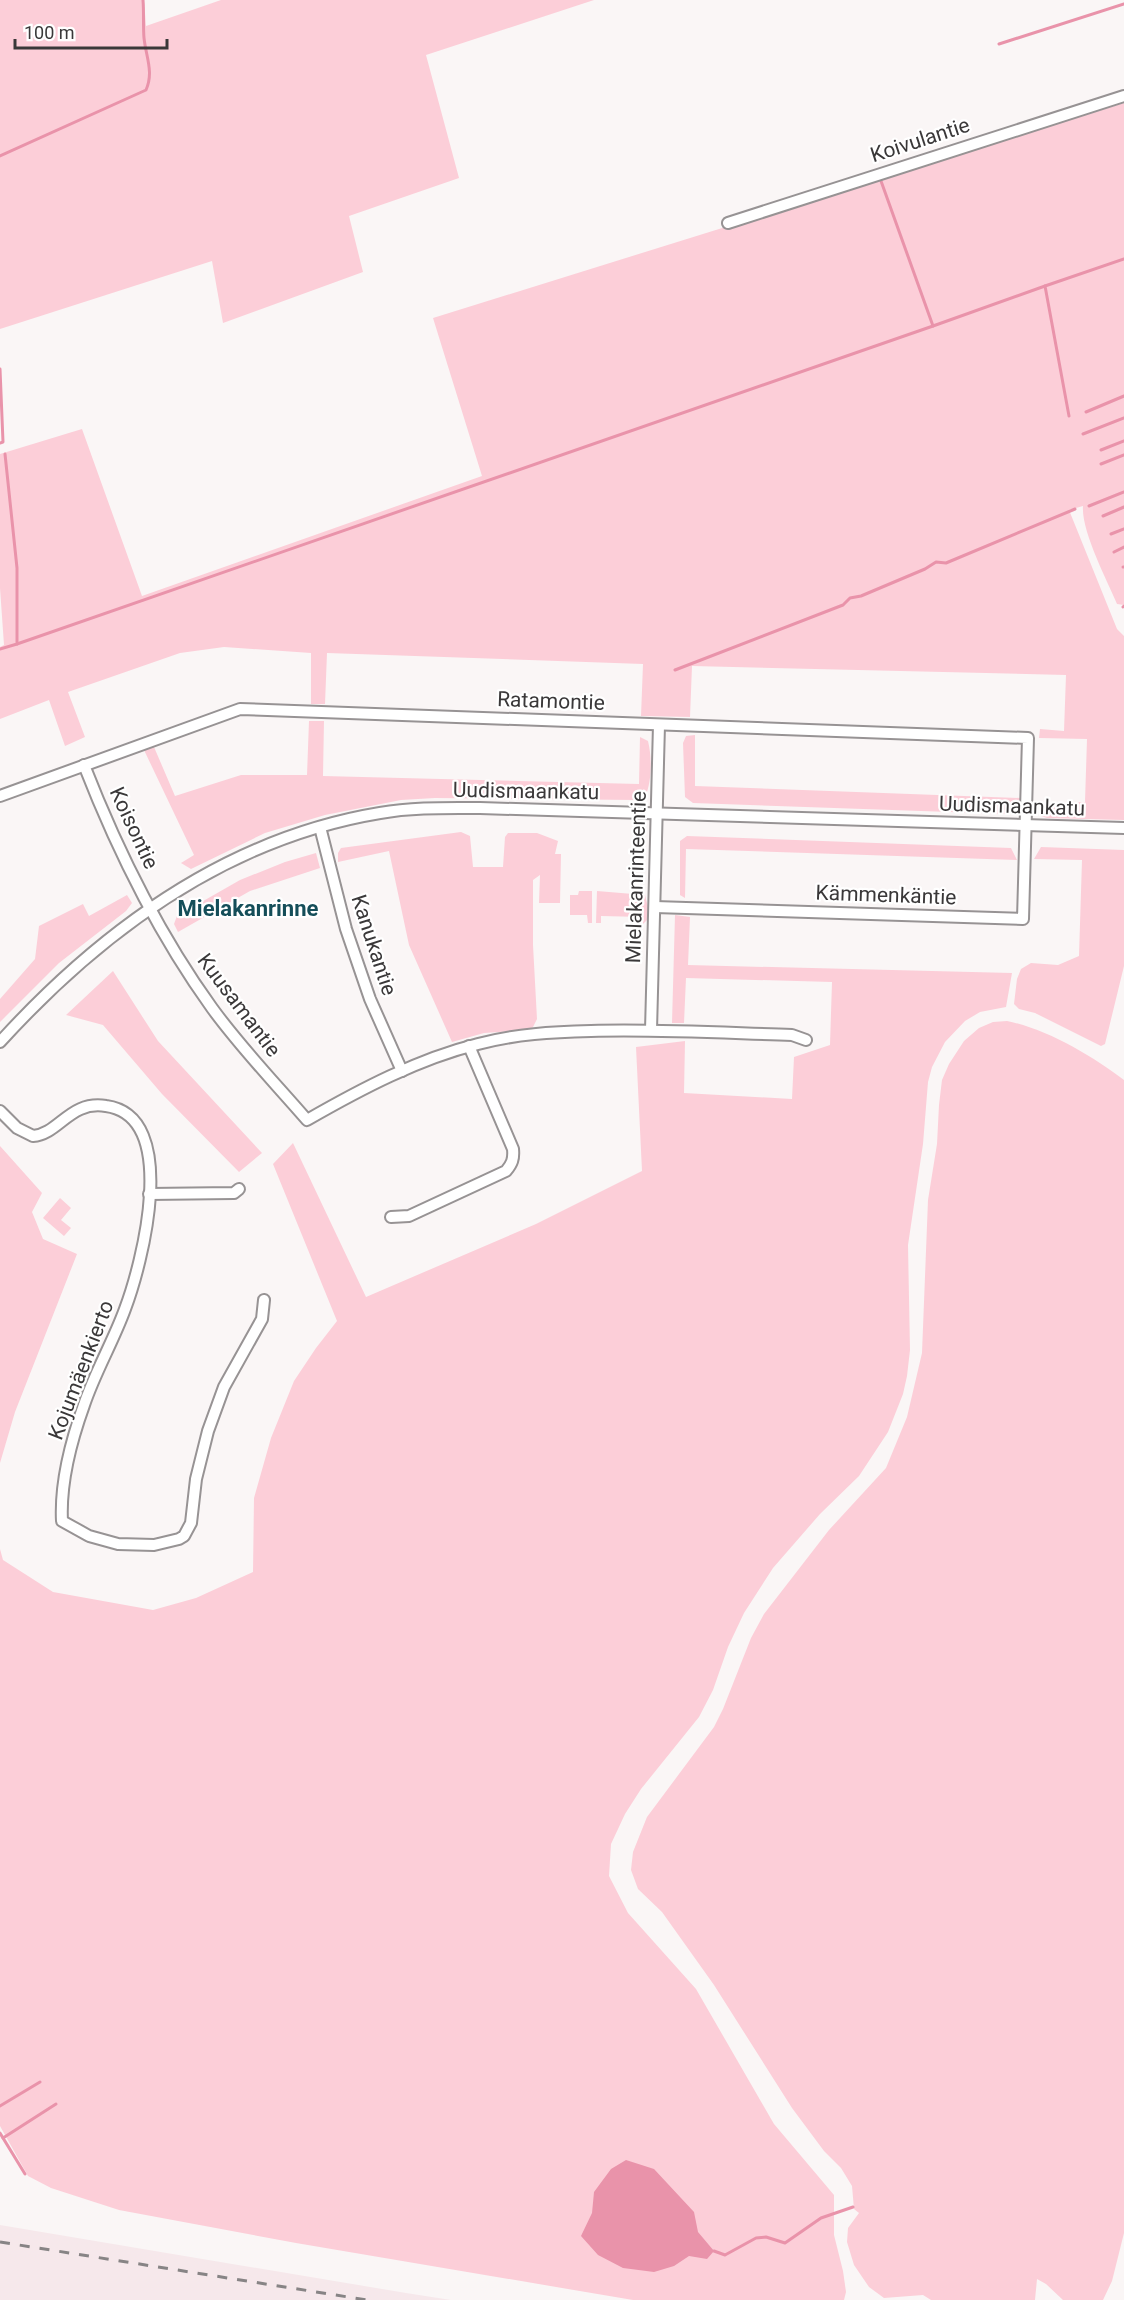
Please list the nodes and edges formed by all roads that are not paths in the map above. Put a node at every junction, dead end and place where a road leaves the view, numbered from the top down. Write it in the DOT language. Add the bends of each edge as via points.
graph roads {
  1 [pos="1124,96"];
  2 [pos="728,223"];
  3 [pos="659,725"];
  4 [pos="84,765"];
  5 [pos="0,796"];
  6 [pos="657,813"];
  7 [pos="1025,826"];
  8 [pos="320,827"];
  9 [pos="1124,828"];
  10 [pos="151,906"];
  11 [pos="655,907"];
  12 [pos="651,1030"];
  13 [pos="806,1040"];
  14 [pos="0,1042"];
  15 [pos="469,1046"];
  16 [pos="402,1071"];
  17 [pos="0,1112"];
  18 [pos="239,1190"];
  19 [pos="149,1194"];
  20 [pos="392,1217"];
  21 [pos="264,1300"];
  1 -- 2 [label="street, Koivulantie"];
  3 -- 4 [label="street, Ratamontie" via="240,709"];
  3 -- 6 [label="street, Mielakanrinteentie"];
  3 -- 7 [label="street, Ratamontie" via="1028,738"];
  4 -- 5 [label="street, Ratamontie"];
  4 -- 10 [label="street, Koisontie"];
  6 -- 7 [label="street, Uudismaankatu"];
  6 -- 8 [label="street, Uudismaankatu" via="426,809 382,813"];
  6 -- 11 [label="street, Mielakanrinteentie"];
  7 -- 9 [label="street, Uudismaankatu"];
  7 -- 11 [label="street, Kämmenkäntie" via="1023,919"];
  8 -- 10 [label="street, Uudismaankatu" via="216,867"];
  8 -- 16 [label="street, Kanukantie" via="366,989"];
  10 -- 14 [label="street, Uudismaankatu" via="81,962"];
  10 -- 16 [label="street, Kuusamantie" via="218,1015 308,1120"];
  11 -- 12 [label="street, Mielakanrinteentie"];
  12 -- 13 [label="street" via="792,1035"];
  12 -- 15 [label="street" via="540,1032"];
  15 -- 16 [label="street"];
  15 -- 20 [label="street" via="513,1149 511,1165 506,1171 410,1216"];
  17 -- 19 [label="street, Kojumäenkierto" via="33,1136 81,1108 104,1105 123,1111 144,1135"];
  18 -- 19 [label="street" via="234,1194"];
  19 -- 21 [label="street, Kojumäenkierto" via="132,1290 84,1404 70,1450 62,1521 89,1536 118,1544 154,1545 184,1536 191,1523 195,1479 208,1431 224,1387 262,1319"];
}
